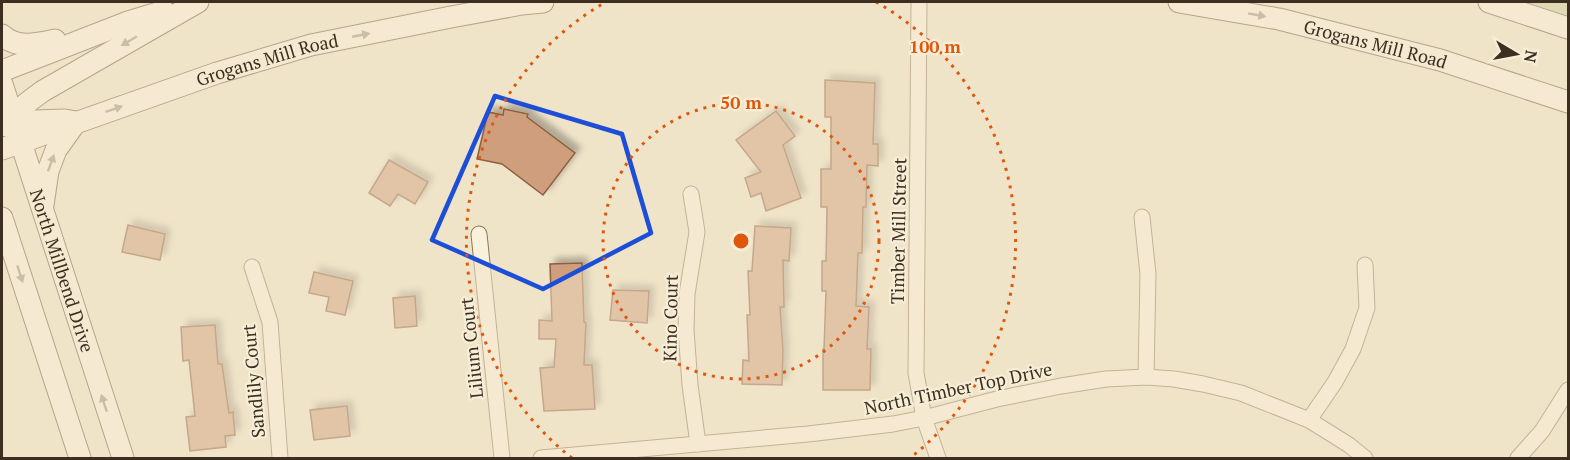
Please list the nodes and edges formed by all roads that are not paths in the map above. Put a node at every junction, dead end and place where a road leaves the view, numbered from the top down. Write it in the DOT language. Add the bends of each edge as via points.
graph roads {
  1 [pos="197,2"];
  2 [pos="543,2"];
  3 [pos="920,2"];
  4 [pos="1179,2"];
  5 [pos="1489,2"];
  6 [pos="128,22"];
  7 [pos="1569,28"];
  8 [pos="2,35"];
  9 [pos="2,70"];
  10 [pos="2,84"];
  11 [pos="1569,102"];
  12 [pos="7,113"];
  13 [pos="76,122"];
  14 [pos="6,142"];
  15 [pos="691,194"];
  16 [pos="42,212"];
  17 [pos="1142,217"];
  18 [pos="2,218"];
  19 [pos="479,234"];
  20 [pos="1365,265"];
  21 [pos="252,267"];
  22 [pos="1146,377"];
  23 [pos="1569,390"];
  24 [pos="924,418"];
  25 [pos="1309,420"];
  26 [pos="698,444"];
  27 [pos="80,459"];
  28 [pos="123,459"];
  29 [pos="280,459"];
  30 [pos="502,459"];
  31 [pos="541,459"];
  32 [pos="938,459"];
  33 [pos="1365,459"];
  34 [pos="1518,459"];
  1 -- 6 [label="main road"];
  1 -- 12 [label="main road, one-way"];
  13 -- 2 [label="main road, Grogans Mill Road, one-way" via="310,45"];
  3 -- 24 [label="street, Timber Mill Street" via="916,373"];
  4 -- 11 [label="main road, Grogans Mill Road, one-way" via="1279,19 1440,60"];
  5 -- 7 [label="main road"];
  6 -- 8 [label="main road" via="32,46 8,41"];
  6 -- 9 [label="main road"];
  10 -- 12 [label="main road"];
  12 -- 13 [label="main road" via="34,121"];
  12 -- 14 [label="main road"];
  13 -- 14 [label="main road, Grogans Mill Road"];
  16 -- 13 [label="main road, one-way" via="48,171 56,150"];
  14 -- 16 [label="main road, North Millbend Drive"];
  15 -- 26 [label="street, Kino Court" via="697,232 687,294 686,330"];
  28 -- 16 [label="main road, North Millbend Drive, one-way"];
  17 -- 22 [label="street" via="1148,274"];
  18 -- 27 [label="main road, one-way"];
  19 -- 30 [label="street, Lilium Court"];
  20 -- 25 [label="street" via="1368,308 1335,382"];
  21 -- 29 [label="street, Sandlily Court" via="270,322"];
  22 -- 24 [label="street, North Timber Top Drive" via="1061,386"];
  22 -- 25 [label="street, North Timber Top Drive" via="1241,393"];
  23 -- 34 [label="street"];
  24 -- 26 [label="street, North Timber Top Drive"];
  24 -- 32 [label="street, Timber Mill Street"];
  25 -- 33 [label="street, North Timber Top Drive"];
  26 -- 31 [label="street, North Timber Top Drive"];
}
